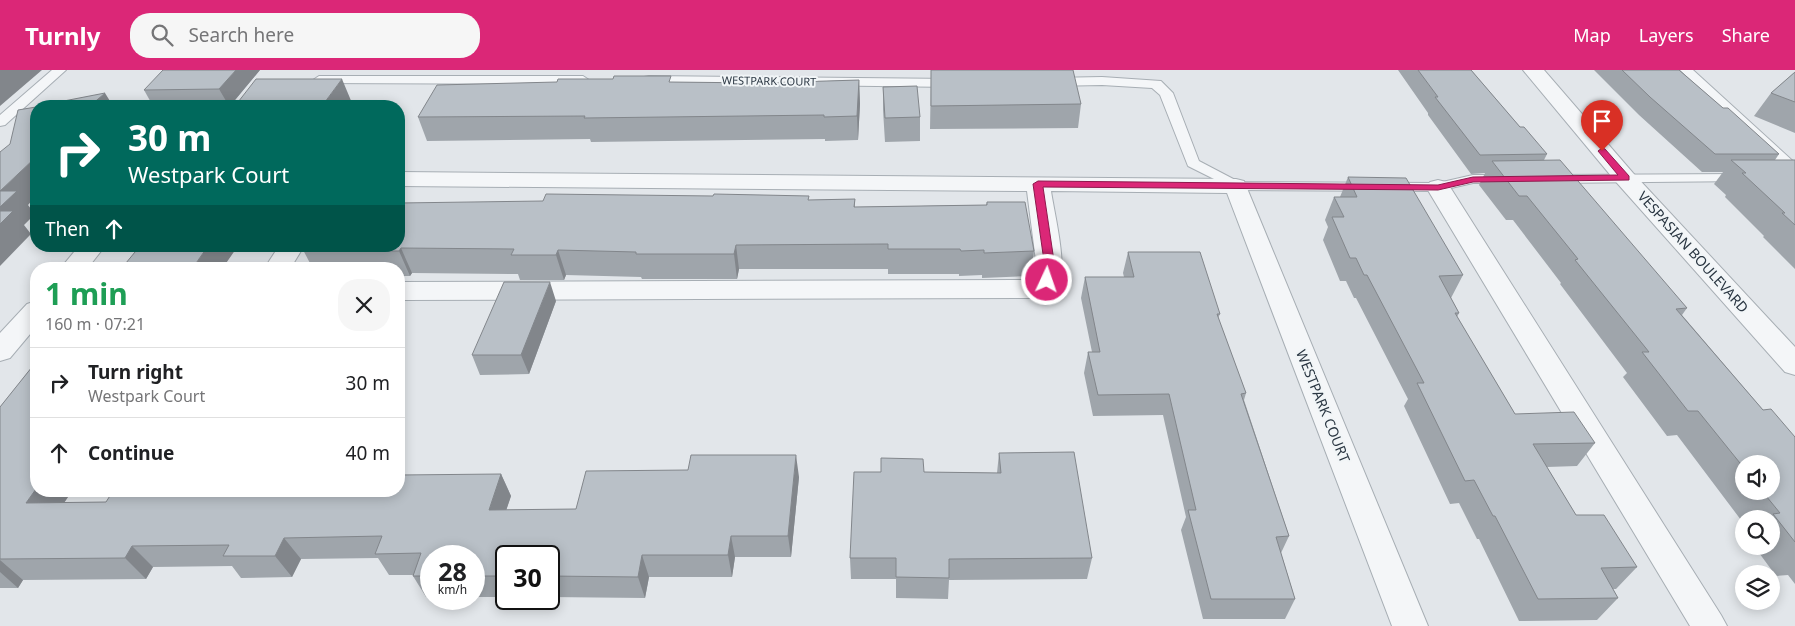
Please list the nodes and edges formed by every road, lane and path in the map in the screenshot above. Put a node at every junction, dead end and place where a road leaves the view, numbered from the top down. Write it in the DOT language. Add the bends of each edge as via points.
graph roads {
  1 [pos="60,70"];
  2 [pos="1533,70"];
  3 [pos="1686,70"];
  4 [pos="308,80"];
  5 [pos="595,80"];
  6 [pos="634,80"];
  7 [pos="1036,82"];
  8 [pos="971,83"];
  9 [pos="0,122"];
  10 [pos="1792,175"];
  11 [pos="1625,178"];
  12 [pos="1755,178"];
  13 [pos="1521,179"];
  14 [pos="1540,179"];
  15 [pos="405,180"];
  16 [pos="1038,184"];
  17 [pos="1236,186"];
  18 [pos="1438,187"];
  19 [pos="88,252"];
  20 [pos="79,262"];
  21 [pos="405,291"];
  22 [pos="30,317"];
  23 [pos="0,351"];
  24 [pos="1795,365"];
  25 [pos="1410,626"];
  26 [pos="1709,626"];
  1 -- 9 [label="lane"];
  2 -- 11 [label="street, VESPASIAN BOULEVARD"];
  3 -- 10 [label="lane"];
  4 -- 5 [label="lane"];
  6 -- 8 [label="lane, WESTPARK COURT"];
  7 -- 17 [label="lane" via="1156,84 1166,93 1193,163"];
  11 -- 12 [label="lane"];
  11 -- 14 [label="lane"];
  11 -- 24 [label="street, VESPASIAN BOULEVARD"];
  13 -- 18 [label="lane" via="1473,179"];
  15 -- 16 [label="street"];
  16 -- 17 [label="street"];
  16 -- 21 [label="street" via="1049,261 1047,280 1034,289"];
  17 -- 18 [label="lane"];
  17 -- 25 [label="street, WESTPARK COURT"];
  18 -- 26 [label="street"];
  19 -- 20 [label="street"];
  22 -- 23 [label="street"];
}
